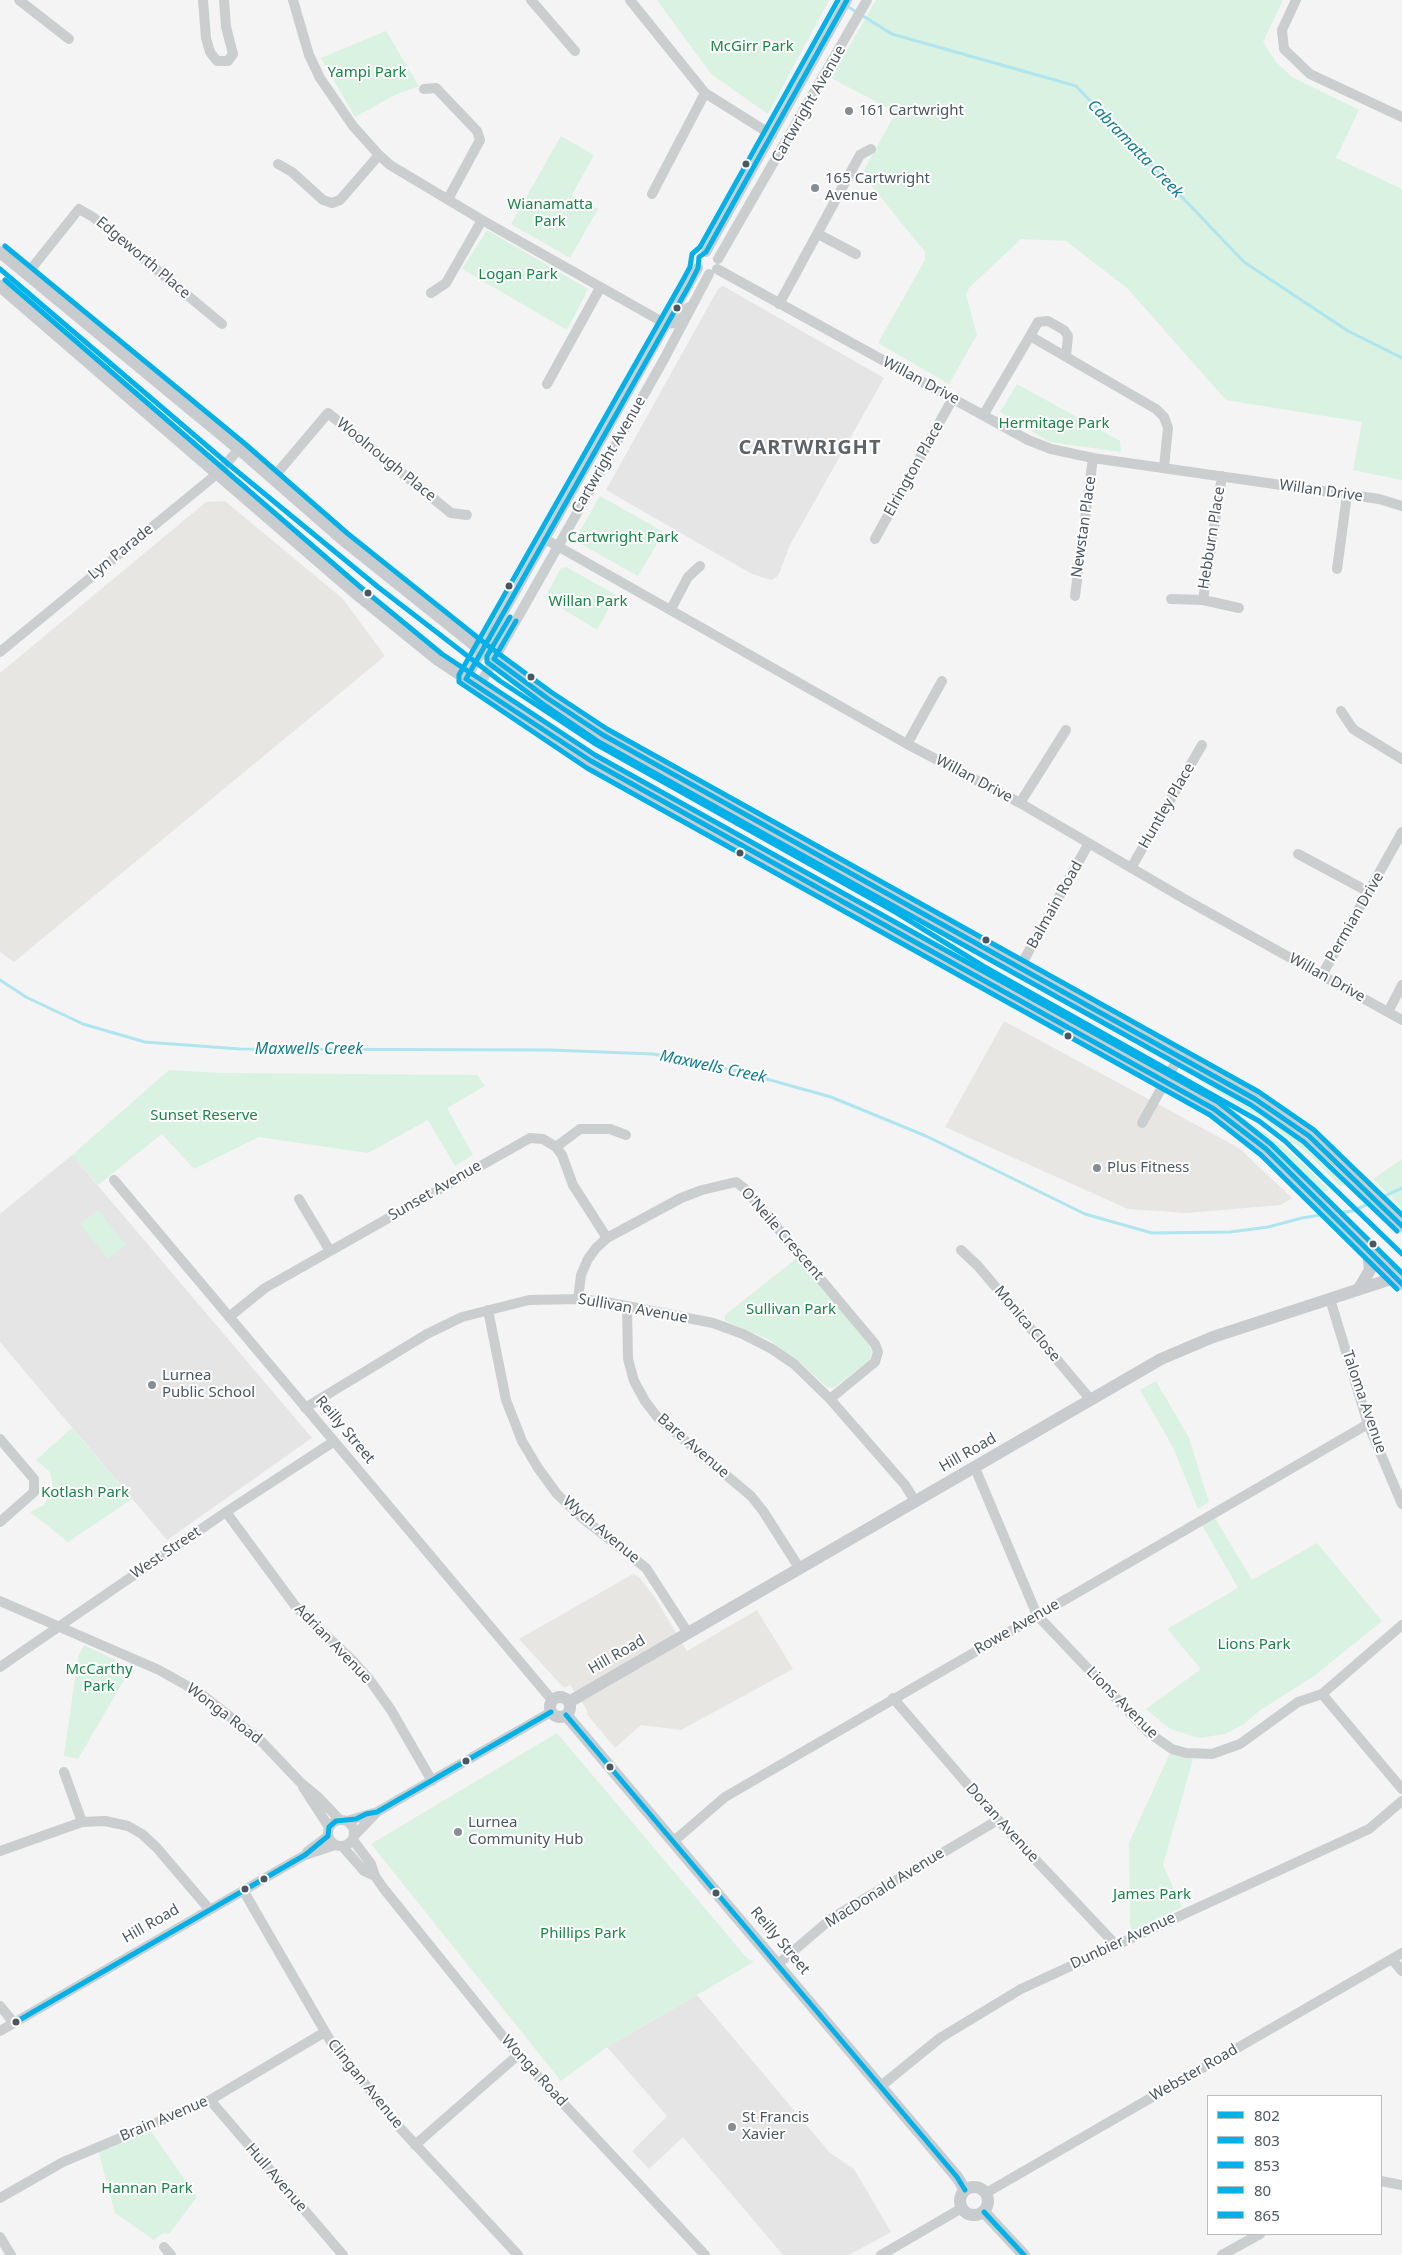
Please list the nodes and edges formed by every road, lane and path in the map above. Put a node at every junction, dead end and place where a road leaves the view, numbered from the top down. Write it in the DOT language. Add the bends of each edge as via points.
graph roads {
  1 [pos="19,0"];
  2 [pos="203,0"];
  3 [pos="224,0"];
  4 [pos="293,0"];
  5 [pos="531,0"];
  6 [pos="630,0"];
  7 [pos="847,0"];
  8 [pos="867,0"];
  9 [pos="1296,0"];
  10 [pos="69,39"];
  11 [pos="576,51"];
  12 [pos="424,88"];
  13 [pos="705,93"];
  14 [pos="1402,117"];
  15 [pos="798,122"];
  16 [pos="772,135"];
  17 [pos="870,148"];
  18 [pos="379,155"];
  19 [pos="776,162"];
  20 [pos="278,164"];
  21 [pos="652,194"];
  22 [pos="448,199"];
  23 [pos="482,220"];
  24 [pos="818,234"];
  25 [pos="0,252"];
  26 [pos="706,252"];
  27 [pos="856,254"];
  28 [pos="698,268"];
  29 [pos="715,268"];
  30 [pos="27,274"];
  31 [pos="0,286"];
  32 [pos="600,288"];
  33 [pos="431,293"];
  34 [pos="779,304"];
  35 [pos="691,306"];
  36 [pos="222,324"];
  37 [pos="666,324"];
  38 [pos="1030,336"];
  39 [pos="1066,356"];
  40 [pos="547,384"];
  41 [pos="953,398"];
  42 [pos="984,414"];
  43 [pos="239,449"];
  44 [pos="1093,458"];
  45 [pos="1164,467"];
  46 [pos="218,473"];
  47 [pos="1222,476"];
  48 [pos="273,478"];
  49 [pos="1347,495"];
  50 [pos="1402,506"];
  51 [pos="467,515"];
  52 [pos="545,539"];
  53 [pos="874,540"];
  54 [pos="557,546"];
  55 [pos="700,566"];
  56 [pos="1337,569"];
  57 [pos="1075,596"];
  58 [pos="1171,599"];
  59 [pos="1203,600"];
  60 [pos="1239,608"];
  61 [pos="671,610"];
  62 [pos="482,651"];
  63 [pos="0,652"];
  64 [pos="494,659"];
  65 [pos="466,679"];
  66 [pos="942,681"];
  67 [pos="479,686"];
  68 [pos="1341,711"];
  69 [pos="1066,730"];
  70 [pos="907,744"];
  71 [pos="1202,745"];
  72 [pos="1402,759"];
  73 [pos="1020,803"];
  74 [pos="1400,836"];
  75 [pos="1089,843"];
  76 [pos="1298,854"];
  77 [pos="1131,868"];
  78 [pos="1369,892"];
  79 [pos="1020,967"];
  80 [pos="1322,975"];
  81 [pos="1402,985"];
  82 [pos="1388,1012"];
  83 [pos="1402,1020"];
  84 [pos="1179,1057"];
  85 [pos="1165,1081"];
  86 [pos="1142,1122"];
  87 [pos="626,1135"];
  88 [pos="556,1147"];
  89 [pos="114,1180"];
  90 [pos="299,1199"];
  91 [pos="1399,1223"];
  92 [pos="607,1238"];
  93 [pos="961,1250"];
  94 [pos="330,1251"];
  95 [pos="1368,1251"];
  96 [pos="1400,1279"];
  97 [pos="1358,1290"];
  98 [pos="578,1299"];
  99 [pos="1330,1299"];
  100 [pos="627,1306"];
  101 [pos="488,1310"];
  102 [pos="229,1317"];
  103 [pos="830,1399"];
  104 [pos="1091,1400"];
  105 [pos="305,1408"];
  106 [pos="1368,1424"];
  107 [pos="0,1438"];
  108 [pos="333,1442"];
  109 [pos="975,1468"];
  110 [pos="915,1502"];
  111 [pos="1402,1504"];
  112 [pos="226,1512"];
  113 [pos="0,1522"];
  114 [pos="800,1569"];
  115 [pos="0,1600"];
  116 [pos="1037,1615"];
  117 [pos="1402,1625"];
  118 [pos="60,1626"];
  119 [pos="688,1633"];
  120 [pos="0,1666"];
  121 [pos="1322,1694"];
  122 [pos="893,1698"];
  123 [pos="569,1702"];
  124 [pos="552,1706"];
  125 [pos="566,1715"];
  126 [pos="64,1772"];
  127 [pos="432,1781"];
  128 [pos="300,1782"];
  129 [pos="1402,1789"];
  130 [pos="1402,1801"];
  131 [pos="377,1812"];
  132 [pos="343,1820"];
  133 [pos="998,1820"];
  134 [pos="82,1822"];
  135 [pos="328,1831"];
  136 [pos="354,1838"];
  137 [pos="674,1841"];
  138 [pos="339,1846"];
  139 [pos="0,1851"];
  140 [pos="305,1855"];
  141 [pos="374,1876"];
  142 [pos="243,1890"];
  143 [pos="209,1909"];
  144 [pos="1115,1944"];
  145 [pos="1402,1953"];
  146 [pos="1392,1959"];
  147 [pos="778,1964"];
  148 [pos="1402,1971"];
  149 [pos="0,2006"];
  150 [pos="14,2023"];
  151 [pos="0,2031"];
  152 [pos="325,2032"];
  153 [pos="518,2055"];
  154 [pos="881,2086"];
  155 [pos="210,2100"];
  156 [pos="415,2145"];
  157 [pos="1382,2180"];
  158 [pos="1402,2185"];
  159 [pos="965,2190"];
  160 [pos="986,2193"];
  161 [pos="0,2198"];
  162 [pos="962,2208"];
  163 [pos="984,2212"];
  164 [pos="1258,2235"];
  165 [pos="0,2237"];
  166 [pos="164,2247"];
  167 [pos="11,2255"];
  168 [pos="171,2255"];
  169 [pos="342,2255"];
  170 [pos="518,2255"];
  171 [pos="705,2255"];
  172 [pos="881,2255"];
  173 [pos="1024,2255"];
  174 [pos="1222,2255"];
  1 -- 10 [label="street"];
  2 -- 3 [label="street" via="210,52 218,61 228,62 233,54"];
  4 -- 18 [label="street" via="309,55 320,78 353,126"];
  5 -- 11 [label="street"];
  6 -- 13 [label="street"];
  7 -- 16 [label="street, Cartwright Avenue"];
  8 -- 15 [label="street, Cartwright Avenue"];
  9 -- 14 [label="street" via="1282,30 1284,49 1310,74"];
  12 -- 22 [label="street" via="436,88 477,131 480,140"];
  13 -- 16 [label="street"];
  13 -- 21 [label="street"];
  15 -- 16 [label="street"];
  15 -- 19 [label="street, Cartwright Avenue"];
  16 -- 19 [label="street"];
  16 -- 26 [label="street, Cartwright Avenue"];
  17 -- 24 [label="street" via="860,154"];
  18 -- 20 [label="street" via="340,200 332,203 323,200"];
  18 -- 22 [label="street"];
  19 -- 29 [label="street, Cartwright Avenue" via="734,229"];
  22 -- 23 [label="street"];
  23 -- 32 [label="street"];
  23 -- 33 [label="street" via="446,283"];
  24 -- 27 [label="street"];
  24 -- 34 [label="street"];
  25 -- 30 [label="main road"];
  26 -- 28 [label="street" via="698,258"];
  26 -- 29 [label="street" via="713,253"];
  28 -- 29 [label="street" via="702,272"];
  28 -- 37 [label="street, Cartwright Avenue"];
  29 -- 34 [label="street, Willan Drive"];
  29 -- 35 [label="street, Cartwright Avenue"];
  30 -- 36 [label="street, Edgeworth Place" via="79,209 93,217"];
  30 -- 43 [label="main road"];
  31 -- 46 [label="main road"];
  32 -- 37 [label="street"];
  32 -- 40 [label="street"];
  34 -- 41 [label="street, Willan Drive"];
  35 -- 37 [label="street" via="675,323"];
  35 -- 54 [label="street, Cartwright Avenue"];
  37 -- 52 [label="street, Cartwright Avenue"];
  38 -- 39 [label="street"];
  38 -- 39 [label="street" via="1038,322 1048,320 1068,336"];
  38 -- 42 [label="street"];
  39 -- 45 [label="street" via="1156,409 1164,417 1168,428"];
  41 -- 42 [label="street, Willan Drive"];
  41 -- 53 [label="street, Elrington Place"];
  42 -- 44 [label="street, Willan Drive" via="1050,449"];
  43 -- 46 [label="street, Lyn Parade"];
  43 -- 48 [label="main road"];
  44 -- 45 [label="street, Willan Drive"];
  44 -- 57 [label="street, Newstan Place"];
  45 -- 47 [label="street, Willan Drive"];
  46 -- 63 [label="street, Lyn Parade"];
  46 -- 65 [label="main road" via="398,629"];
  47 -- 49 [label="street, Willan Drive"];
  47 -- 59 [label="street, Hebburn Place"];
  48 -- 51 [label="street, Woolnough Place" via="328,413 451,513"];
  48 -- 62 [label="main road" via="342,539"];
  49 -- 50 [label="street, Willan Drive"];
  49 -- 56 [label="street"];
  52 -- 54 [label="street, Willan Drive"];
  52 -- 62 [label="street, Cartwright Avenue"];
  54 -- 61 [label="street, Willan Drive"];
  54 -- 64 [label="street, Cartwright Avenue"];
  55 -- 61 [label="street" via="688,577"];
  58 -- 59 [label="street, Hebburn Place"];
  59 -- 60 [label="street, Hebburn Place"];
  61 -- 70 [label="street, Willan Drive"];
  62 -- 64 [label="main road"];
  62 -- 65 [label="street, Cartwright Avenue"];
  64 -- 67 [label="street, Cartwright Avenue"];
  64 -- 79 [label="main road" via="603,735"];
  65 -- 67 [label="main road"];
  66 -- 70 [label="street"];
  67 -- 85 [label="main road" via="591,761"];
  68 -- 72 [label="street" via="1353,729"];
  69 -- 73 [label="street"];
  70 -- 73 [label="street, Willan Drive"];
  71 -- 77 [label="street, Huntley Place"];
  73 -- 75 [label="street, Willan Drive"];
  74 -- 78 [label="street, Permian Drive"];
  75 -- 77 [label="street, Willan Drive"];
  75 -- 79 [label="street, Balmain Road"];
  76 -- 78 [label="street"];
  77 -- 80 [label="street, Willan Drive"];
  78 -- 80 [label="street, Permian Drive"];
  79 -- 84 [label="main road"];
  80 -- 82 [label="street, Willan Drive"];
  81 -- 82 [label="street"];
  82 -- 83 [label="street, Willan Drive"];
  84 -- 85 [label="street"];
  84 -- 91 [label="main road" via="1256,1099 1309,1136"];
  85 -- 86 [label="street"];
  85 -- 95 [label="main road" via="1247,1132"];
  87 -- 88 [label="street" via="610,1129 580,1129"];
  88 -- 92 [label="street" via="573,1185"];
  88 -- 94 [label="street, Sunset Avenue" via="537,1138 523,1141"];
  89 -- 102 [label="street, Reilly Street"];
  90 -- 94 [label="street"];
  92 -- 98 [label="street, O'Neile Crescent" via="588,1259 581,1275"];
  92 -- 103 [label="street, O'Neile Crescent" via="688,1195 727,1183 741,1185 877,1348 878,1355 872,1364"];
  93 -- 104 [label="street, Monica Close"];
  94 -- 102 [label="street, Sunset Avenue" via="264,1288"];
  95 -- 96 [label="main road"];
  95 -- 97 [label="main road" via="1370,1270"];
  96 -- 97 [label="main road, Hill Road"];
  97 -- 99 [label="main road, Hill Road"];
  98 -- 100 [label="street, Sullivan Avenue"];
  98 -- 101 [label="street, Sullivan Avenue" via="529,1300"];
  99 -- 104 [label="main road, Hill Road" via="1183,1349"];
  99 -- 106 [label="street, Taloma Avenue"];
  100 -- 103 [label="street, Sullivan Avenue" via="713,1323 752,1338 794,1364"];
  100 -- 114 [label="street, Bare Avenue" via="628,1359 634,1381 645,1401 658,1418 750,1496"];
  101 -- 105 [label="street, Sullivan Avenue" via="462,1317 433,1331"];
  101 -- 119 [label="street, Wych Avenue" via="506,1400 522,1441 538,1468 557,1494 576,1512 646,1568"];
  102 -- 105 [label="street, Reilly Street"];
  103 -- 110 [label="street, Sullivan Avenue" via="905,1485"];
  104 -- 109 [label="main road, Hill Road"];
  105 -- 108 [label="street, Reilly Street"];
  106 -- 111 [label="street, Taloma Avenue"];
  106 -- 116 [label="street, Rowe Avenue"];
  107 -- 113 [label="street" via="34,1480 34,1492"];
  108 -- 112 [label="street, West Street"];
  108 -- 124 [label="street, Reilly Street"];
  109 -- 110 [label="main road, Hill Road"];
  109 -- 116 [label="street, Lions Avenue"];
  110 -- 114 [label="main road, Hill Road"];
  112 -- 118 [label="street, West Street"];
  112 -- 127 [label="street, Adrian Avenue" via="296,1607 369,1679"];
  114 -- 119 [label="main road, Hill Road"];
  115 -- 118 [label="street, Wonga Road"];
  116 -- 121 [label="street, Lions Avenue" via="1149,1733 1172,1749 1200,1754 1225,1751 1240,1744 1298,1702"];
  116 -- 122 [label="street, Rowe Avenue"];
  117 -- 121 [label="street, Lions Avenue"];
  118 -- 120 [label="street, West Street"];
  118 -- 128 [label="street, Wonga Road" via="159,1670 200,1693 262,1742"];
  119 -- 123 [label="main road, Hill Road"];
  121 -- 129 [label="street"];
  122 -- 133 [label="street, Doran Avenue"];
  122 -- 137 [label="street, Rowe Avenue" via="725,1797"];
  123 -- 124 [label="main road" via="563,1697"];
  123 -- 125 [label="main road" via="570,1709"];
  124 -- 125 [label="main road" via="556,1716"];
  124 -- 127 [label="street"];
  125 -- 137 [label="main road, Reilly Street"];
  126 -- 134 [label="street"];
  127 -- 131 [label="street"];
  128 -- 132 [label="street, Wonga Road"];
  128 -- 135 [label="street, Wonga Road"];
  130 -- 144 [label="street, Dunbier Avenue" via="1369,1829"];
  131 -- 132 [label="street"];
  131 -- 136 [label="street"];
  132 -- 135 [label="street, Hill Road"];
  132 -- 136 [label="street, Wonga Road" via="353,1827"];
  133 -- 144 [label="street, Doran Avenue"];
  133 -- 147 [label="street, MacDonald Avenue" via="832,1918"];
  134 -- 139 [label="street"];
  134 -- 143 [label="street" via="116,1823 142,1834"];
  135 -- 138 [label="street, Wonga Road"];
  135 -- 140 [label="street, Hill Road"];
  136 -- 138 [label="street, Hill Road"];
  136 -- 141 [label="street, Wonga Road" via="371,1864"];
  137 -- 147 [label="main road, Reilly Street"];
  138 -- 140 [label="street, Hill Road"];
  138 -- 141 [label="street, Wonga Road" via="364,1871"];
  140 -- 142 [label="street, Hill Road"];
  141 -- 153 [label="street, Wonga Road"];
  142 -- 143 [label="street, Hill Road"];
  142 -- 152 [label="street, Clingan Avenue"];
  143 -- 150 [label="street, Hill Road"];
  144 -- 154 [label="street, Dunbier Avenue" via="1021,1989 940,2038"];
  145 -- 146 [label="street, Webster Road"];
  146 -- 148 [label="street"];
  146 -- 160 [label="street, Webster Road"];
  147 -- 154 [label="main road, Reilly Street"];
  149 -- 150 [label="street"];
  150 -- 151 [label="street, Hill Road"];
  152 -- 155 [label="street, Brain Avenue"];
  152 -- 156 [label="street, Clingan Avenue"];
  153 -- 156 [label="street"];
  153 -- 171 [label="street, Wonga Road"];
  154 -- 159 [label="main road, Reilly Street"];
  155 -- 161 [label="street, Brain Avenue" via="63,2162"];
  155 -- 169 [label="street, Hull Avenue"];
  156 -- 170 [label="street, Clingan Avenue"];
  157 -- 158 [label="street"];
  159 -- 160 [label="main road" via="974,2187"];
  159 -- 162 [label="main road" via="960,2198"];
  160 -- 163 [label="main road" via="988,2203"];
  162 -- 163 [label="main road" via="970,2214"];
  162 -- 172 [label="street"];
  163 -- 173 [label="main road"];
  164 -- 174 [label="street"];
  165 -- 167 [label="street"];
  166 -- 168 [label="street"];
}
